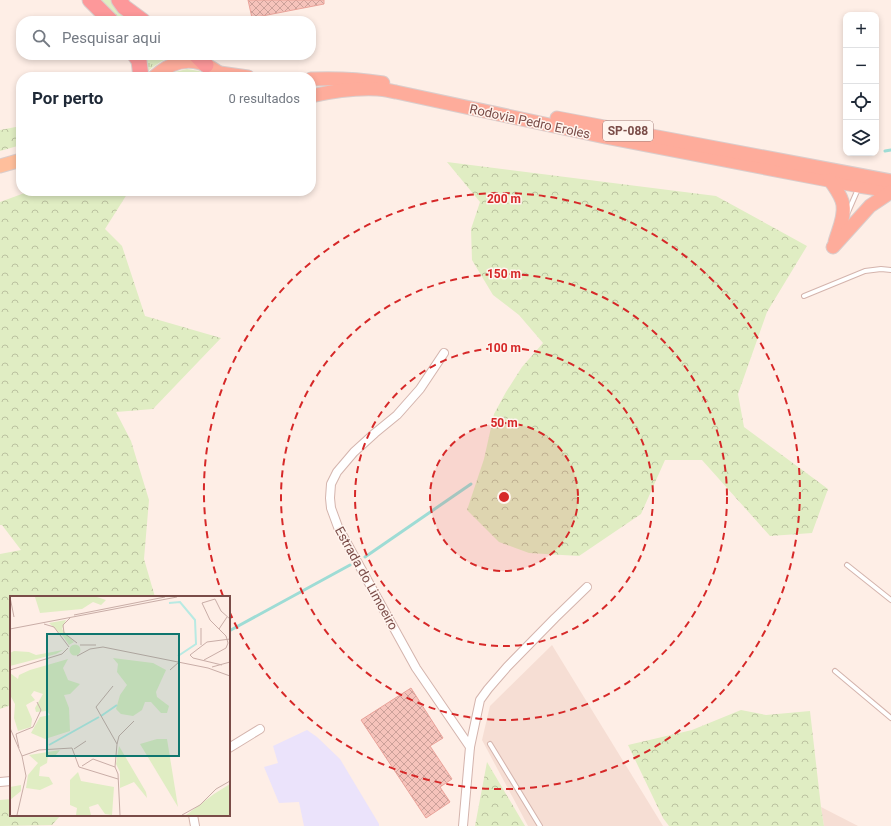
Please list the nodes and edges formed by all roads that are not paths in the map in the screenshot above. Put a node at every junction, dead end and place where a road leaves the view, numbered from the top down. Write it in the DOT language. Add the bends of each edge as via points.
graph roads {
  1 [pos="90,0"];
  2 [pos="119,0"];
  3 [pos="106,16"];
  4 [pos="136,16"];
  5 [pos="138,60"];
  6 [pos="201,60"];
  7 [pos="140,72"];
  8 [pos="159,72"];
  9 [pos="217,72"];
  10 [pos="316,79"];
  11 [pos="316,95"];
  12 [pos="16,161"];
  13 [pos="0,166"];
  14 [pos="830,180"];
  15 [pos="891,181"];
  16 [pos="859,186"];
  17 [pos="891,191"];
  18 [pos="833,247"];
  19 [pos="891,270"];
  20 [pos="804,296"];
  21 [pos="444,353"];
  22 [pos="847,565"];
  23 [pos="587,587"];
  24 [pos="891,600"];
  25 [pos="835,671"];
  26 [pos="891,718"];
  27 [pos="260,728"];
  28 [pos="490,744"];
  29 [pos="230,747"];
  30 [pos="470,747"];
  31 [pos="10,781"];
  32 [pos="0,782"];
  33 [pos="193,816"];
  34 [pos="195,826"];
  35 [pos="463,826"];
  36 [pos="540,826"];
  1 -- 3 [label="highway"];
  2 -- 4 [label="highway"];
  5 -- 7 [label="highway"];
  6 -- 8 [label="highway" via="172,64"];
  6 -- 9 [label="highway"];
  10 -- 15 [label="highway, Rodovia Pedro Eroles / SP-088" via="366,80 404,86"];
  11 -- 14 [label="highway, Rodovia Pedro Eroles / SP-088" via="378,89 605,137"];
  12 -- 13 [label="main road"];
  14 -- 16 [label="highway, Rodovia Pedro Eroles / SP-088"];
  14 -- 18 [label="highway" via="843,205 843,215"];
  16 -- 17 [label="highway, Rodovia Pedro Eroles / SP-088"];
  16 -- 18 [label="lane"];
  17 -- 18 [label="highway" via="870,206"];
  19 -- 20 [label="lane" via="865,270"];
  21 -- 30 [label="street, Estrada do Limoeiro" via="420,389 397,414 354,452 337,472 331,484 330,498 338,527 413,661"];
  22 -- 24 [label="lane"];
  23 -- 30 [label="street" via="488,689 480,700"];
  25 -- 26 [label="lane"];
  27 -- 29 [label="street"];
  28 -- 36 [label="lane"];
  30 -- 35 [label="street"];
  31 -- 32 [label="street"];
  33 -- 34 [label="street"];
}
